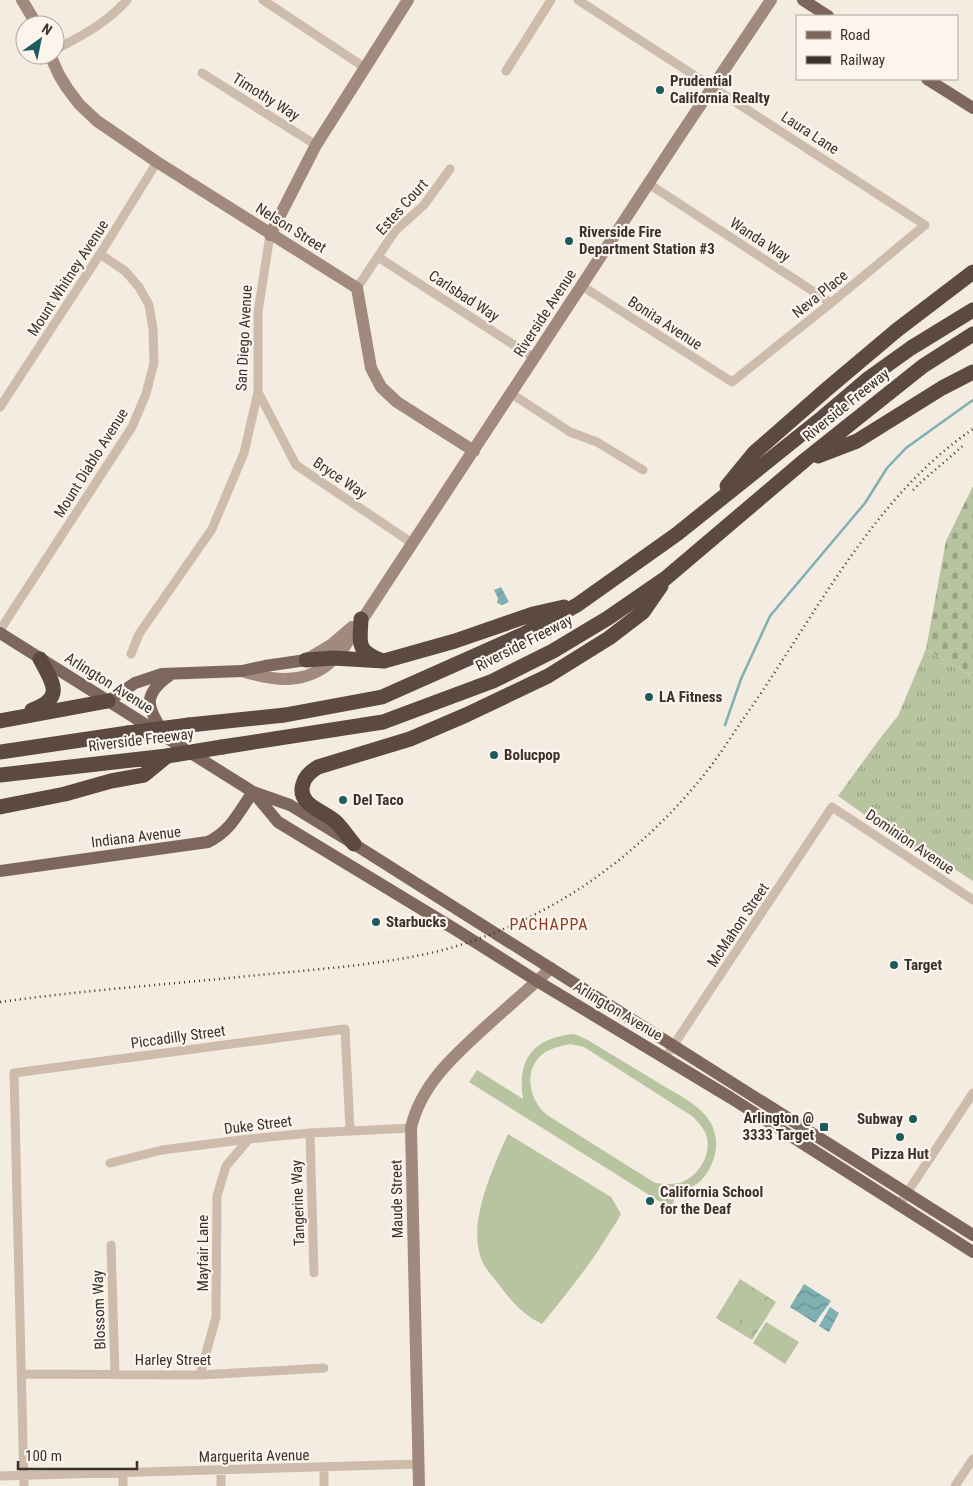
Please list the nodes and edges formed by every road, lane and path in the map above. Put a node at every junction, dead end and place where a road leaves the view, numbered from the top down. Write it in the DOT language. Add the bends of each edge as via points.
graph roads {
  1 [pos="22,0"];
  2 [pos="127,0"];
  3 [pos="264,0"];
  4 [pos="408,0"];
  5 [pos="551,0"];
  6 [pos="578,0"];
  7 [pos="771,0"];
  8 [pos="802,0"];
  9 [pos="31,15"];
  10 [pos="826,15"];
  11 [pos="65,45"];
  12 [pos="54,65"];
  13 [pos="364,67"];
  14 [pos="506,71"];
  15 [pos="202,73"];
  16 [pos="929,80"];
  17 [pos="713,86"];
  18 [pos="973,108"];
  19 [pos="316,144"];
  20 [pos="157,162"];
  21 [pos="450,169"];
  22 [pos="649,184"];
  23 [pos="925,225"];
  24 [pos="270,234"];
  25 [pos="100,254"];
  26 [pos="378,257"];
  27 [pos="973,272"];
  28 [pos="582,286"];
  29 [pos="356,288"];
  30 [pos="831,303"];
  31 [pos="973,310"];
  32 [pos="973,334"];
  33 [pos="534,358"];
  34 [pos="973,372"];
  35 [pos="732,382"];
  36 [pos="258,392"];
  37 [pos="512,394"];
  38 [pos="0,407"];
  39 [pos="474,451"];
  40 [pos="805,460"];
  41 [pos="643,470"];
  42 [pos="709,509"];
  43 [pos="412,543"];
  44 [pos="666,578"];
  45 [pos="577,605"];
  46 [pos="361,619"];
  47 [pos="0,631"];
  48 [pos="132,654"];
  49 [pos="334,658"];
  50 [pos="40,659"];
  51 [pos="306,660"];
  52 [pos="384,661"];
  53 [pos="242,671"];
  54 [pos="172,674"];
  55 [pos="108,701"];
  56 [pos="4,720"];
  57 [pos="166,738"];
  58 [pos="0,752"];
  59 [pos="167,756"];
  60 [pos="0,775"];
  61 [pos="253,792"];
  62 [pos="0,807"];
  63 [pos="832,807"];
  64 [pos="354,844"];
  65 [pos="0,871"];
  66 [pos="973,900"];
  67 [pos="551,968"];
  68 [pos="537,981"];
  69 [pos="674,1045"];
  70 [pos="665,1058"];
  71 [pos="973,1093"];
  72 [pos="411,1128"];
  73 [pos="350,1130"];
  74 [pos="310,1133"];
  75 [pos="249,1139"];
  76 [pos="110,1163"];
  77 [pos="907,1193"];
  78 [pos="899,1205"];
  79 [pos="973,1235"];
  80 [pos="111,1245"];
  81 [pos="973,1252"];
  82 [pos="314,1273"];
  83 [pos="324,1368"];
  84 [pos="22,1374"];
  85 [pos="115,1374"];
  86 [pos="200,1375"];
  87 [pos="973,1459"];
  88 [pos="419,1464"];
  89 [pos="324,1468"];
  90 [pos="221,1470"];
  91 [pos="123,1473"];
  92 [pos="24,1475"];
  93 [pos="0,1476"];
  94 [pos="24,1486"];
  95 [pos="123,1486"];
  96 [pos="221,1486"];
  97 [pos="324,1486"];
  98 [pos="419,1486"];
  99 [pos="955,1486"];
  1 -- 9 [label="street"];
  2 -- 11 [label="street" via="88,33"];
  3 -- 13 [label="street"];
  4 -- 13 [label="street, San Diego Avenue"];
  5 -- 14 [label="street"];
  6 -- 17 [label="street, Laura Lane"];
  7 -- 17 [label="street, Riverside Avenue"];
  8 -- 10 [label="main road"];
  12 -- 20 [label="street, Nelson Street" via="79,104 97,121"];
  13 -- 19 [label="street, San Diego Avenue"];
  15 -- 19 [label="street, Timothy Way"];
  16 -- 18 [label="main road"];
  17 -- 22 [label="street, Riverside Avenue"];
  17 -- 23 [label="street, Laura Lane"];
  19 -- 24 [label="street, San Diego Avenue"];
  20 -- 24 [label="street, Nelson Street"];
  20 -- 25 [label="street, Mount Whitney Avenue"];
  21 -- 26 [label="street, Estes Court" via="424,205 395,231"];
  22 -- 28 [label="street, Riverside Avenue"];
  22 -- 30 [label="street, Wanda Way"];
  23 -- 30 [label="street, Neva Place"];
  24 -- 29 [label="street, Nelson Street"];
  24 -- 36 [label="street, San Diego Avenue" via="258,312"];
  25 -- 38 [label="street, Mount Whitney Avenue"];
  25 -- 47 [label="street, Mount Diablo Avenue" via="125,271 139,287 148,305 154,362 146,394 132,427"];
  26 -- 29 [label="street, Estes Court"];
  26 -- 33 [label="street, Carlsbad Way"];
  27 -- 42 [label="highway" via="897,330 754,452"];
  28 -- 33 [label="street, Riverside Avenue"];
  28 -- 35 [label="street, Bonita Avenue"];
  29 -- 39 [label="street" via="371,368 382,387 397,402"];
  30 -- 35 [label="street, Neva Place"];
  31 -- 42 [label="highway, Riverside Freeway" via="869,378"];
  32 -- 40 [label="highway, Riverside Freeway" via="923,366"];
  33 -- 37 [label="street, Riverside Avenue"];
  34 -- 40 [label="highway" via="857,441"];
  36 -- 43 [label="street, Bryce Way" via="296,465"];
  36 -- 48 [label="street, San Diego Avenue" via="244,453 212,529 139,634"];
  37 -- 39 [label="street, Riverside Avenue"];
  37 -- 41 [label="street" via="570,432 597,442"];
  39 -- 43 [label="street, Riverside Avenue"];
  40 -- 44 [label="highway, Riverside Freeway"];
  42 -- 45 [label="highway, Riverside Freeway"];
  43 -- 46 [label="street, Riverside Avenue"];
  44 -- 59 [label="highway, Riverside Freeway, bridge" via="569,642 492,681 383,722"];
  44 -- 64 [label="highway" via="643,612 609,638 548,676 410,739 310,772 302,785 304,798 336,822"];
  45 -- 52 [label="highway" via="533,614"];
  45 -- 58 [label="highway, Riverside Freeway, bridge" via="526,633 382,697 285,715"];
  46 -- 49 [label="street, Riverside Avenue" via="354,635"];
  46 -- 51 [label="street, Riverside Avenue" via="342,637"];
  46 -- 52 [label="highway" via="362,647 368,655"];
  47 -- 50 [label="main road, Arlington Avenue"];
  49 -- 51 [label="highway"];
  49 -- 52 [label="highway"];
  49 -- 53 [label="street, Riverside Avenue" via="328,665 299,679 261,677"];
  50 -- 55 [label="main road, Arlington Avenue"];
  50 -- 56 [label="highway" via="53,685 50,700 46,705"];
  51 -- 53 [label="main road, Riverside Avenue"];
  53 -- 54 [label="main road, Riverside Avenue"];
  54 -- 55 [label="main road, Riverside Avenue" via="146,679"];
  54 -- 57 [label="main road" via="159,683 149,703"];
  55 -- 56 [label="highway"];
  55 -- 57 [label="main road, Arlington Avenue"];
  57 -- 61 [label="main road, Arlington Avenue"];
  59 -- 60 [label="highway, Riverside Freeway"];
  59 -- 62 [label="highway" via="144,775"];
  61 -- 64 [label="main road, Arlington Avenue" via="290,805"];
  61 -- 65 [label="main road, Indiana Avenue" via="228,829 208,842"];
  61 -- 68 [label="main road, Arlington Avenue" via="278,822"];
  63 -- 66 [label="street, Dominion Avenue"];
  63 -- 69 [label="street, McMahon Street"];
  64 -- 67 [label="main road, Arlington Avenue"];
  67 -- 68 [label="street, Maude Street"];
  67 -- 69 [label="main road, Arlington Avenue"];
  68 -- 70 [label="main road, Arlington Avenue"];
  68 -- 72 [label="street, Maude Street" via="448,1061 422,1097"];
  69 -- 70 [label="street, McMahon Street"];
  69 -- 77 [label="main road, Arlington Avenue"];
  70 -- 78 [label="main road, Arlington Avenue"];
  71 -- 77 [label="street"];
  72 -- 73 [label="street, Duke Street"];
  72 -- 88 [label="street, Maude Street"];
  73 -- 74 [label="street, Duke Street"];
  73 -- 84 [label="street, Piccadilly Street" via="345,1029 14,1073"];
  74 -- 75 [label="street, Duke Street"];
  74 -- 82 [label="street, Tangerine Way"];
  75 -- 76 [label="street, Duke Street" via="162,1150"];
  75 -- 86 [label="street, Mayfair Lane" via="226,1166 216,1196 216,1317"];
  77 -- 78 [label="street"];
  77 -- 79 [label="main road, Arlington Avenue"];
  78 -- 81 [label="main road, Arlington Avenue"];
  80 -- 85 [label="street, Blossom Way"];
  83 -- 86 [label="street, Harley Street"];
  84 -- 85 [label="street, Harley Street"];
  84 -- 92 [label="street"];
  85 -- 86 [label="street, Harley Street"];
  87 -- 99 [label="street"];
  88 -- 89 [label="street, Marguerita Avenue"];
  88 -- 98 [label="street, Maude Street"];
  89 -- 90 [label="street, Marguerita Avenue"];
  89 -- 97 [label="street"];
  90 -- 91 [label="street, Marguerita Avenue"];
  90 -- 96 [label="street"];
  91 -- 92 [label="street, Marguerita Avenue"];
  91 -- 95 [label="street"];
  92 -- 93 [label="street, Marguerita Avenue"];
  92 -- 94 [label="street"];
}
